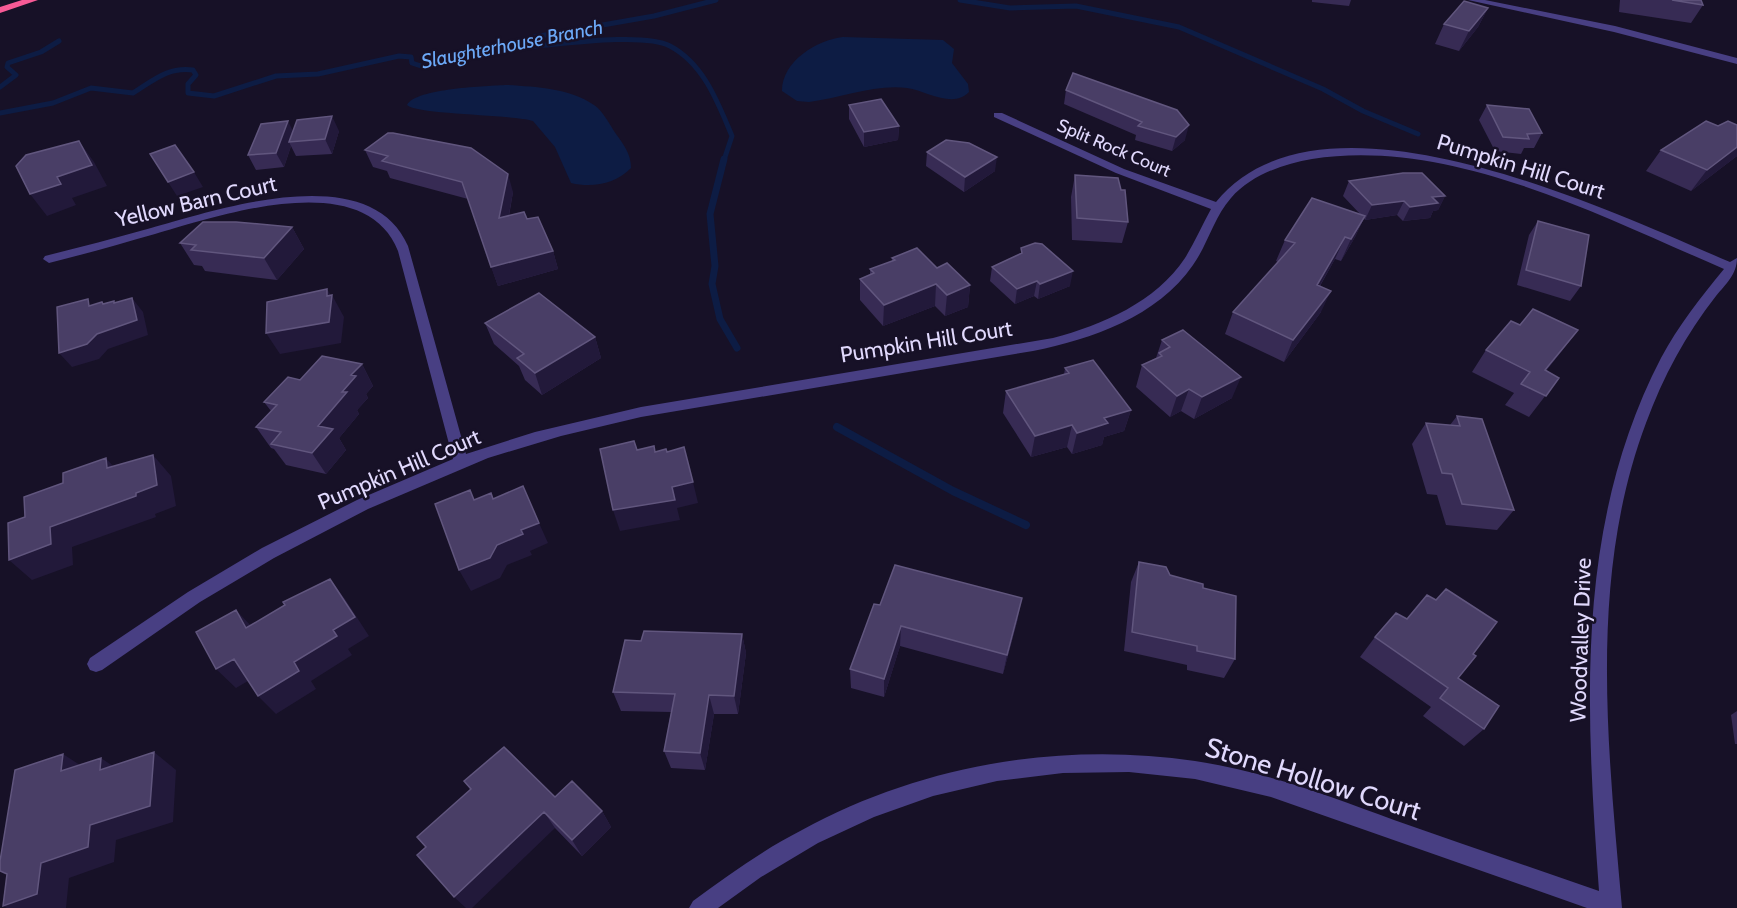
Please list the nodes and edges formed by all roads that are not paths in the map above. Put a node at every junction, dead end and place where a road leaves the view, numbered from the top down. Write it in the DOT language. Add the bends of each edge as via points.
graph roads {
  1 [pos="33,0"];
  2 [pos="1472,0"];
  3 [pos="0,10"];
  4 [pos="1737,61"];
  5 [pos="998,115"];
  6 [pos="1218,207"];
  7 [pos="49,259"];
  8 [pos="1735,265"];
  9 [pos="461,462"];
  10 [pos="96,664"];
  11 [pos="1611,907"];
  12 [pos="700,908"];
  1 -- 3 [label="highway"];
  2 -- 4 [label="street" via="1615,29"];
  5 -- 6 [label="street, Split Rock Court" via="1120,171"];
  6 -- 8 [label="street, Pumpkin Hill Court" via="1233,189 1254,175 1287,161 1340,152 1409,155 1449,163 1554,196"];
  6 -- 9 [label="street, Pumpkin Hill Court" via="1188,264 1166,287 1110,324 1072,337 620,417"];
  7 -- 9 [label="street, Yellow Barn Court" via="262,203 309,200 367,210 398,235 406,256"];
  8 -- 11 [label="street, Woodvalley Drive" via="1697,311 1664,366 1642,411 1612,514 1601,587 1598,647 1598,727"];
  9 -- 10 [label="street, Pumpkin Hill Court" via="375,500 209,587"];
  11 -- 12 [label="street, Stone Hollow Court" via="1326,805 1195,770 1128,762 1013,769 940,783 833,822 731,883"];
}
